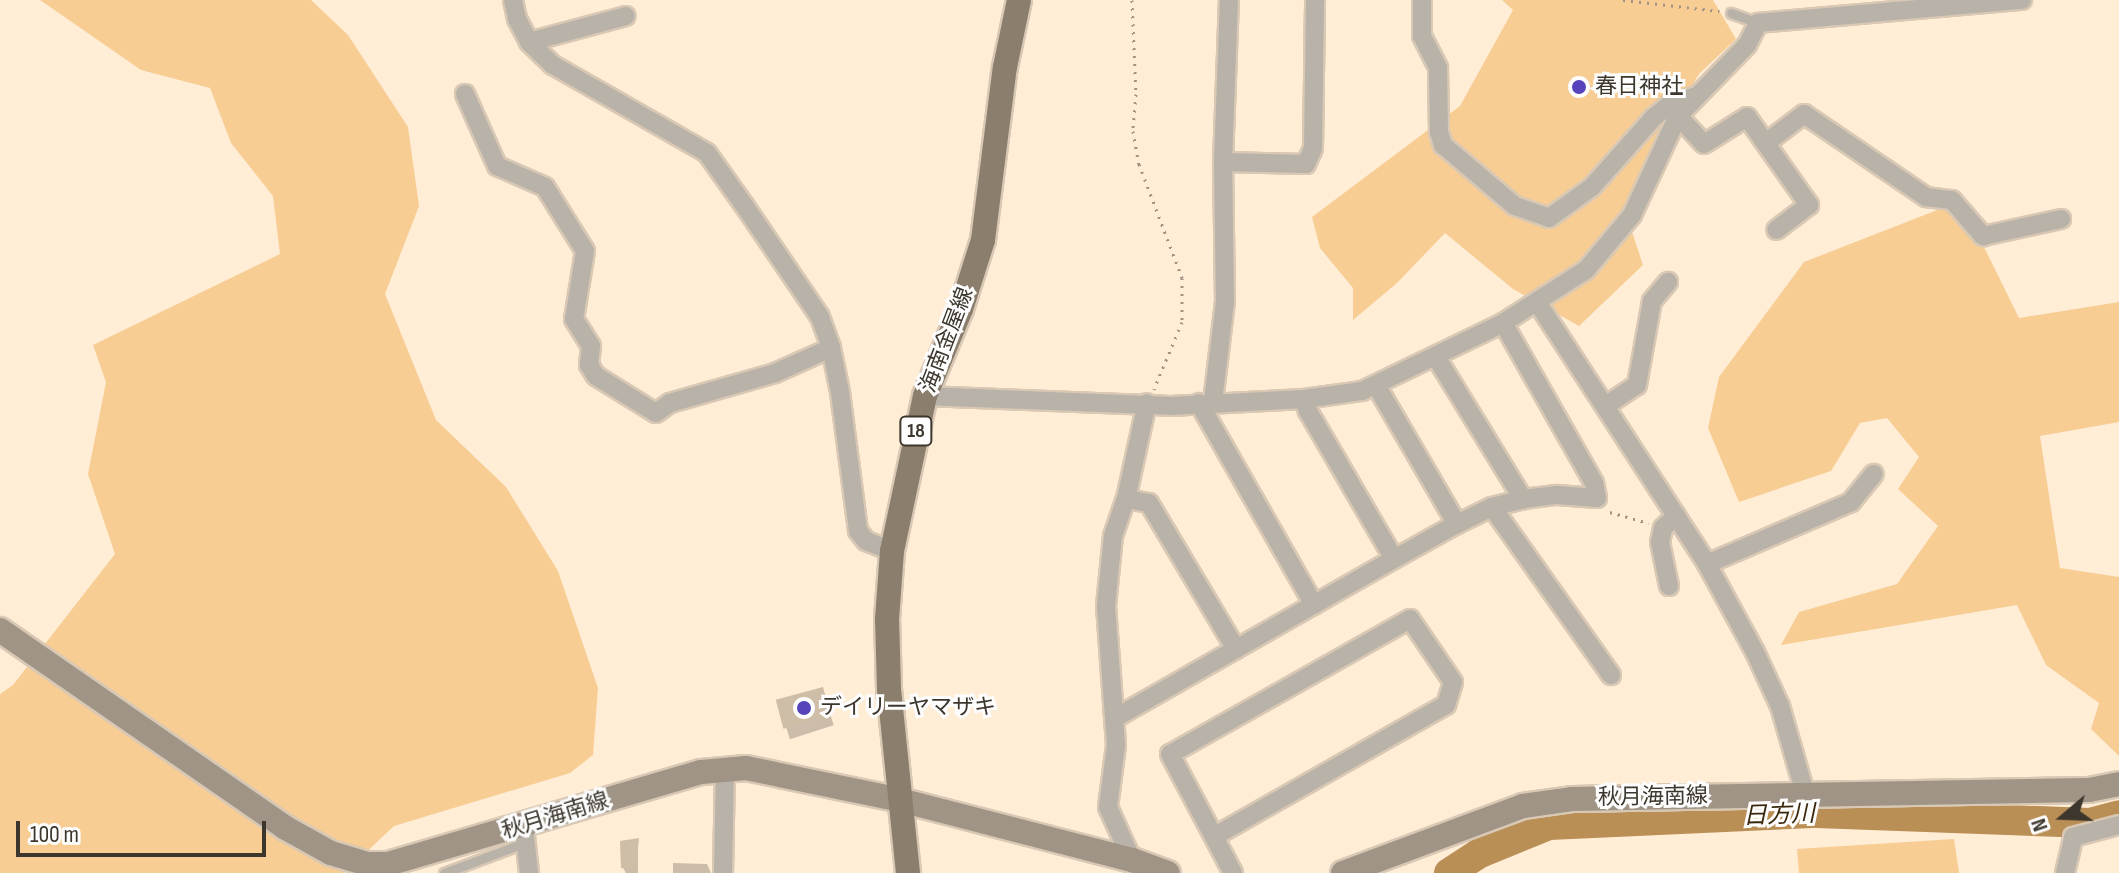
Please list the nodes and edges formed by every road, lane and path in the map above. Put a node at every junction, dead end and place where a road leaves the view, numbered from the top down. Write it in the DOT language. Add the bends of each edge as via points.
graph roads {
  1 [pos="513,0"];
  2 [pos="1019,0"];
  3 [pos="1132,0"];
  4 [pos="1229,0"];
  5 [pos="1315,0"];
  6 [pos="1422,0"];
  7 [pos="1623,0"];
  8 [pos="2022,0"];
  9 [pos="1731,13"];
  10 [pos="626,16"];
  11 [pos="1758,23"];
  12 [pos="529,42"];
  13 [pos="465,94"];
  14 [pos="1693,97"];
  15 [pos="1678,116"];
  16 [pos="1766,143"];
  17 [pos="1223,162"];
  18 [pos="2061,219"];
  19 [pos="1776,230"];
  20 [pos="1668,282"];
  21 [pos="1537,302"];
  22 [pos="1503,323"];
  23 [pos="831,348"];
  24 [pos="1436,357"];
  25 [pos="1376,385"];
  26 [pos="925,396"];
  27 [pos="1304,399"];
  28 [pos="1206,402"];
  29 [pos="1147,403"];
  30 [pos="1607,405"];
  31 [pos="1874,474"];
  32 [pos="1597,498"];
  33 [pos="1126,499"];
  34 [pos="1523,499"];
  35 [pos="1492,507"];
  36 [pos="1670,522"];
  37 [pos="1457,524"];
  38 [pos="892,551"];
  39 [pos="1394,559"];
  40 [pos="1707,564"];
  41 [pos="1669,586"];
  42 [pos="1314,605"];
  43 [pos="0,630"];
  44 [pos="1236,649"];
  45 [pos="1611,675"];
  46 [pos="1115,718"];
  47 [pos="725,770"];
  48 [pos="2119,784"];
  49 [pos="1805,793"];
  50 [pos="900,800"];
  51 [pos="2119,825"];
  52 [pos="524,835"];
  53 [pos="1215,836"];
  54 [pos="1132,860"];
  55 [pos="444,873"];
  56 [pos="529,873"];
  57 [pos="723,873"];
  58 [pos="908,873"];
  59 [pos="1168,873"];
  60 [pos="1233,873"];
  61 [pos="1343,873"];
  62 [pos="2065,873"];
  1 -- 12 [label="street"];
  2 -- 26 [label="main road, 海南金屋線 / 18" via="983,240"];
  3 -- 29 [label="path" via="1133,131 1139,164 1182,278 1182,322"];
  4 -- 17 [label="street"];
  5 -- 17 [label="street" via="1313,148 1306,164"];
  6 -- 14 [label="street" via="1422,36 1438,68 1443,145 1526,210 1549,218 1592,187 1653,118 1670,104"];
  7 -- 9 [label="path"];
  8 -- 11 [label="street"];
  9 -- 11 [label="lane"];
  10 -- 12 [label="street"];
  11 -- 14 [label="street" via="1747,45"];
  12 -- 23 [label="street" via="553,65 707,153 820,317"];
  13 -- 23 [label="street" via="497,166 545,187 585,251 574,319 591,346 589,365 596,376 656,413 670,403 775,373"];
  14 -- 15 [label="street"];
  15 -- 16 [label="street" via="1704,144 1747,117"];
  15 -- 21 [label="street" via="1632,215 1586,270"];
  16 -- 18 [label="street" via="1804,114 1926,197 1952,200 1983,236"];
  16 -- 19 [label="street" via="1809,205"];
  17 -- 28 [label="street" via="1225,302"];
  20 -- 30 [label="street" via="1652,301 1637,385"];
  21 -- 22 [label="street"];
  21 -- 30 [label="street"];
  22 -- 24 [label="street"];
  22 -- 32 [label="street" via="1594,483"];
  23 -- 38 [label="street" via="858,531 866,541"];
  24 -- 25 [label="street"];
  24 -- 34 [label="street"];
  25 -- 27 [label="street"];
  25 -- 37 [label="street"];
  26 -- 29 [label="street"];
  26 -- 38 [label="main road, 海南金屋線 / 18"];
  27 -- 28 [label="street"];
  27 -- 39 [label="street"];
  28 -- 29 [label="street"];
  28 -- 42 [label="street"];
  29 -- 33 [label="street"];
  30 -- 36 [label="street"];
  31 -- 40 [label="street" via="1851,502"];
  32 -- 34 [label="street"];
  32 -- 36 [label="path" via="1605,510"];
  33 -- 44 [label="street" via="1149,503"];
  33 -- 46 [label="street" via="1113,536 1106,606"];
  34 -- 35 [label="street"];
  35 -- 37 [label="street"];
  35 -- 45 [label="street"];
  36 -- 40 [label="street"];
  36 -- 41 [label="street" via="1660,542"];
  37 -- 39 [label="street"];
  38 -- 50 [label="main road, 海南金屋線 / 18" via="889,689"];
  39 -- 42 [label="street"];
  40 -- 49 [label="street" via="1780,706"];
  42 -- 44 [label="street"];
  43 -- 52 [label="main road, 秋月海南線" via="284,827 331,853 366,864 388,864"];
  44 -- 46 [label="street"];
  46 -- 54 [label="street" via="1108,807"];
  47 -- 50 [label="main road, 秋月海南線" via="746,768"];
  47 -- 52 [label="main road, 秋月海南線" via="701,772"];
  47 -- 57 [label="street"];
  48 -- 49 [label="main road, 秋月海南線" via="2089,790"];
  49 -- 61 [label="main road, 秋月海南線" via="1572,799 1523,806"];
  50 -- 54 [label="main road, 秋月海南線"];
  50 -- 58 [label="main road, 海南金屋線 / 18"];
  51 -- 62 [label="street" via="2073,837"];
  52 -- 55 [label="lane"];
  52 -- 56 [label="street"];
  53 -- 53 [label="street" via="1170,754 1410,619 1453,682 1446,705"];
  53 -- 60 [label="street"];
  54 -- 59 [label="main road, 秋月海南線"];
}
